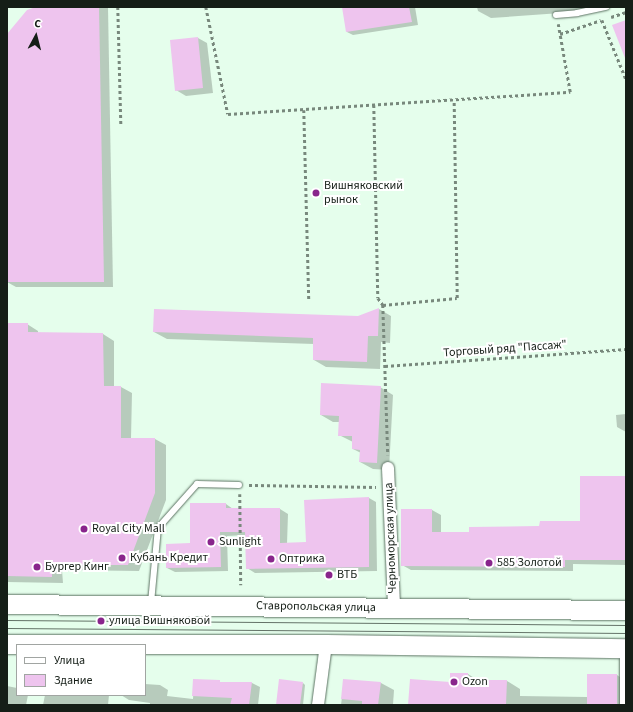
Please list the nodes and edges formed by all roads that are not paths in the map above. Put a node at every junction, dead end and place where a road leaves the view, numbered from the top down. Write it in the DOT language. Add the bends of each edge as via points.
graph roads {
  1 [pos="606,7"];
  2 [pos="556,15"];
  3 [pos="388,468"];
  4 [pos="240,485"];
  5 [pos="7,604"];
  6 [pos="151,606"];
  7 [pos="394,608"];
  8 [pos="626,610"];
  9 [pos="7,644"];
  10 [pos="326,644"];
  11 [pos="625,648"];
  12 [pos="318,705"];
  13 [pos="623,705"];
  1 -- 2 [label="lane"];
  3 -- 7 [label="street, Черноморская улица"];
  4 -- 6 [label="lane" via="197,484 158,528"];
  5 -- 6 [label="main road, Ставропольская улица"];
  6 -- 7 [label="main road, Ставропольская улица"];
  7 -- 8 [label="main road, Ставропольская улица"];
  9 -- 10 [label="main road"];
  10 -- 11 [label="main road"];
  10 -- 12 [label="street"];
  11 -- 13 [label="lane"];
}
